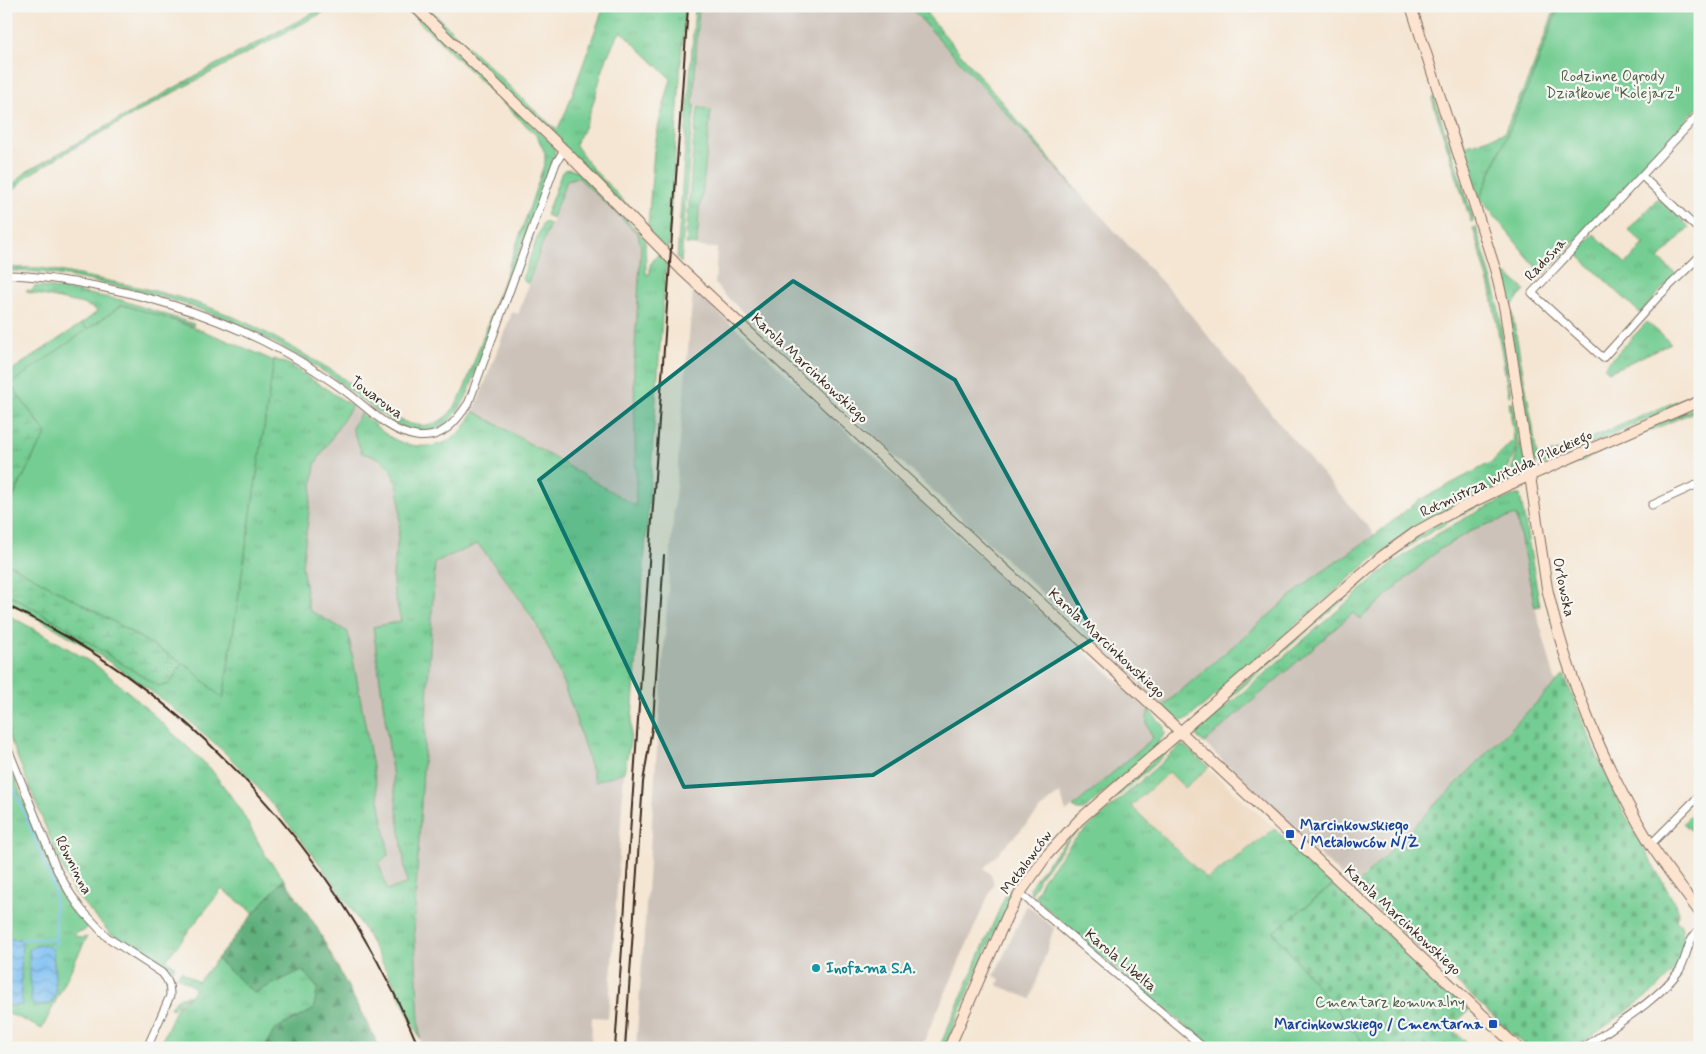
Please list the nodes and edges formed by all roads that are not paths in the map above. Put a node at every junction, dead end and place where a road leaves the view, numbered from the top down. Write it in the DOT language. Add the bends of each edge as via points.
graph roads {
  1 [pos="414,6"];
  2 [pos="1411,6"];
  3 [pos="1700,113"];
  4 [pos="564,150"];
  5 [pos="1642,176"];
  6 [pos="1700,231"];
  7 [pos="1700,256"];
  8 [pos="6,274"];
  9 [pos="1700,401"];
  10 [pos="1529,476"];
  11 [pos="1697,484"];
  12 [pos="1700,491"];
  13 [pos="1652,505"];
  14 [pos="1180,732"];
  15 [pos="6,744"];
  16 [pos="1700,795"];
  17 [pos="1651,844"];
  18 [pos="1020,893"];
  19 [pos="1700,913"];
  20 [pos="1700,930"];
  21 [pos="147,1048"];
  22 [pos="949,1048"];
  23 [pos="1204,1048"];
  24 [pos="1518,1048"];
  25 [pos="1583,1048"];
  1 -- 4 [label="street, Karola Marcinkowskiego"];
  2 -- 10 [label="street, Orłowska" via="1496,272 1505,311"];
  3 -- 5 [label="street, Radosna"];
  4 -- 8 [label="street, Towarowa" via="556,163 469,402 452,426 440,434 409,435 394,428 307,366 219,321 120,291"];
  4 -- 14 [label="street, Karola Marcinkowskiego" via="674,262"];
  5 -- 6 [label="street"];
  5 -- 7 [label="street, Radosna" via="1532,293 1603,358"];
  9 -- 10 [label="street, Rotmistrza Witolda Pileckiego"];
  10 -- 14 [label="street, Rotmistrza Witolda Pileckiego" via="1454,511 1381,557"];
  10 -- 17 [label="street, Orłowska" via="1552,610 1574,682 1607,759"];
  11 -- 12 [label="street"];
  11 -- 13 [label="street"];
  14 -- 18 [label="street, Metalowców" via="1079,820 1047,855"];
  14 -- 24 [label="street, Karola Marcinkowskiego"];
  15 -- 21 [label="street, Równinna" via="70,893 107,937 168,980 170,996"];
  16 -- 17 [label="street"];
  17 -- 19 [label="street, Orłowska"];
  18 -- 22 [label="street, Metalowców" via="1000,930"];
  18 -- 23 [label="street, Karola Libelta"];
  20 -- 25 [label="street" via="1690,942 1680,970 1658,994"];
}
